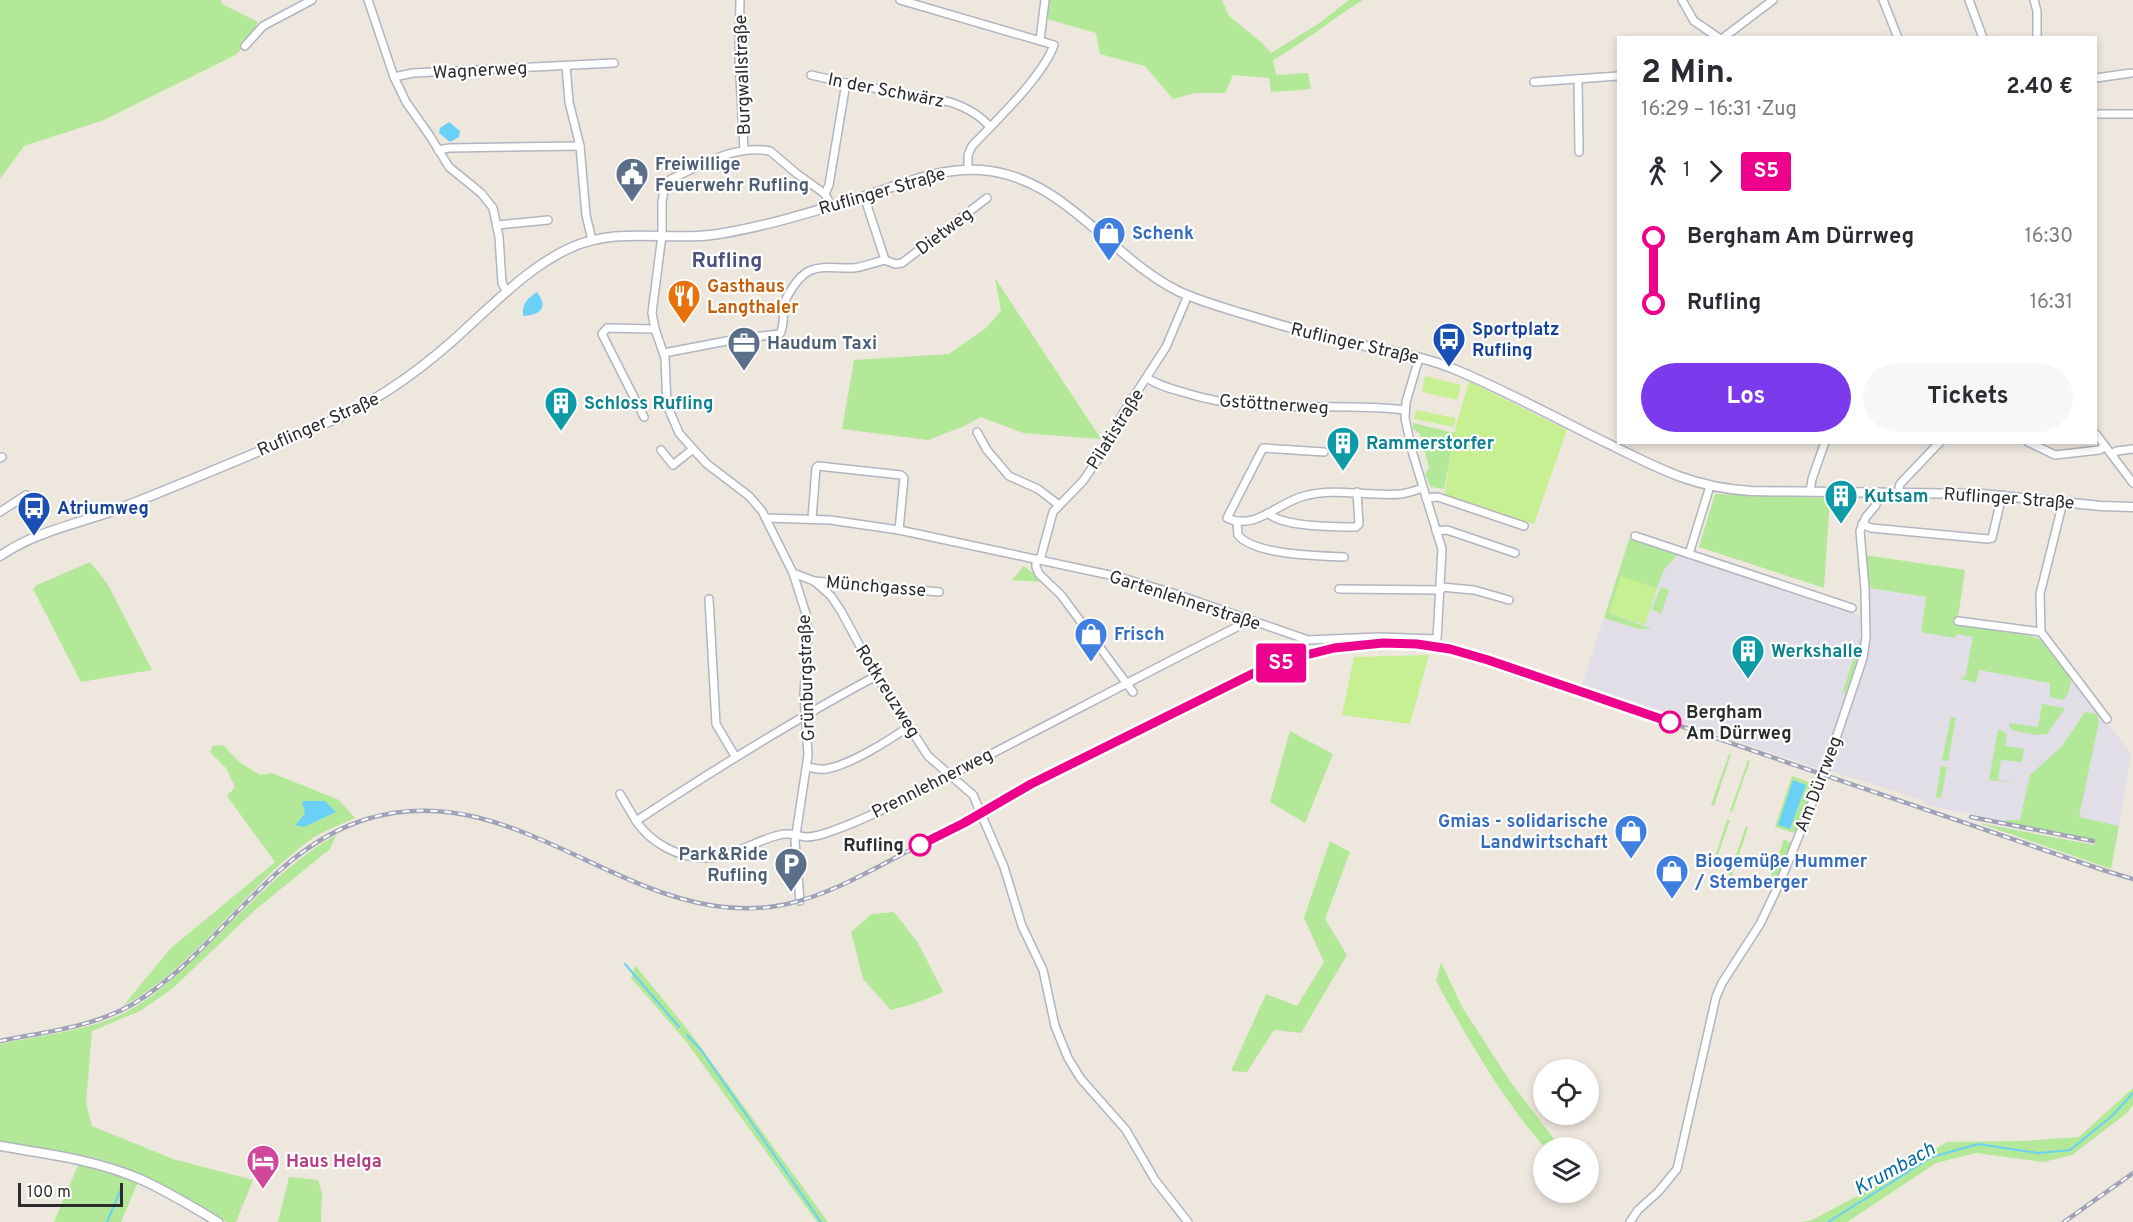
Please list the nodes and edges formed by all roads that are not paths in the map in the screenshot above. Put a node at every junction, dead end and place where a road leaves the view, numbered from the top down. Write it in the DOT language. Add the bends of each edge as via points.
graph roads {
  1 [pos="312,0"];
  2 [pos="368,0"];
  3 [pos="740,0"];
  4 [pos="900,0"];
  5 [pos="1045,0"];
  6 [pos="1682,0"];
  7 [pos="1773,0"];
  8 [pos="1883,0"];
  9 [pos="1969,0"];
  10 [pos="2034,0"];
  11 [pos="1718,36"];
  12 [pos="1724,36"];
  13 [pos="1897,36"];
  14 [pos="1982,36"];
  15 [pos="2037,36"];
  16 [pos="1040,40"];
  17 [pos="245,46"];
  18 [pos="614,63"];
  19 [pos="566,66"];
  20 [pos="2131,73"];
  21 [pos="812,75"];
  22 [pos="1617,76"];
  23 [pos="394,77"];
  24 [pos="2097,78"];
  25 [pos="1578,80"];
  26 [pos="1534,82"];
  27 [pos="846,83"];
  28 [pos="2097,114"];
  29 [pos="2133,114"];
  30 [pos="990,127"];
  31 [pos="580,146"];
  32 [pos="438,150"];
  33 [pos="744,150"];
  34 [pos="1579,152"];
  35 [pos="968,170"];
  36 [pos="825,194"];
  37 [pos="864,196"];
  38 [pos="987,198"];
  39 [pos="831,205"];
  40 [pos="548,220"];
  41 [pos="497,225"];
  42 [pos="662,235"];
  43 [pos="592,240"];
  44 [pos="885,260"];
  45 [pos="507,292"];
  46 [pos="1188,296"];
  47 [pos="655,329"];
  48 [pos="664,353"];
  49 [pos="1419,358"];
  50 [pos="1147,378"];
  51 [pos="1405,410"];
  52 [pos="644,417"];
  53 [pos="977,432"];
  54 [pos="2097,435"];
  55 [pos="1825,444"];
  56 [pos="1938,444"];
  57 [pos="2032,444"];
  58 [pos="2105,447"];
  59 [pos="693,449"];
  60 [pos="2133,449"];
  61 [pos="661,450"];
  62 [pos="1324,452"];
  63 [pos="2111,454"];
  64 [pos="2133,483"];
  65 [pos="1710,486"];
  66 [pos="1423,488"];
  67 [pos="1357,492"];
  68 [pos="1810,492"];
  69 [pos="1879,492"];
  70 [pos="1898,492"];
  71 [pos="26,495"];
  72 [pos="2002,495"];
  73 [pos="1426,498"];
  74 [pos="2063,502"];
  75 [pos="1059,505"];
  76 [pos="2133,507"];
  77 [pos="0,512"];
  78 [pos="1268,513"];
  79 [pos="766,518"];
  80 [pos="812,519"];
  81 [pos="1237,523"];
  82 [pos="1862,524"];
  83 [pos="1524,526"];
  84 [pos="899,530"];
  85 [pos="1436,531"];
  86 [pos="1635,536"];
  87 [pos="1,552"];
  88 [pos="1515,553"];
  89 [pos="1689,554"];
  90 [pos="1344,557"];
  91 [pos="1038,559"];
  92 [pos="794,573"];
  93 [pos="814,581"];
  94 [pos="1339,589"];
  95 [pos="1441,589"];
  96 [pos="939,592"];
  97 [pos="709,599"];
  98 [pos="1509,600"];
  99 [pos="1852,608"];
  100 [pos="1243,618"];
  101 [pos="1958,621"];
  102 [pos="2041,632"];
  103 [pos="876,676"];
  104 [pos="1125,683"];
  105 [pos="1133,692"];
  106 [pos="805,714"];
  107 [pos="2107,719"];
  108 [pos="908,728"];
  109 [pos="735,756"];
  110 [pos="807,767"];
  111 [pos="949,775"];
  112 [pos="620,794"];
  113 [pos="636,821"];
  114 [pos="795,834"];
  115 [pos="800,901"];
  116 [pos="0,1146"];
  117 [pos="218,1222"];
  118 [pos="1188,1222"];
  119 [pos="1630,1222"];
  1 -- 17 [label="street" via="263,26"];
  2 -- 23 [label="street"];
  3 -- 33 [label="street, Burgwallstraße"];
  4 -- 16 [label="street"];
  5 -- 16 [label="street"];
  6 -- 11 [label="street" via="1694,21"];
  7 -- 12 [label="street"];
  8 -- 13 [label="street"];
  9 -- 14 [label="street"];
  10 -- 15 [label="street"];
  16 -- 30 [label="street" via="1054,45 1051,53"];
  18 -- 19 [label="street, Wagnerweg"];
  19 -- 23 [label="street, Wagnerweg"];
  19 -- 31 [label="street" via="569,102"];
  20 -- 24 [label="street"];
  21 -- 27 [label="street, In der Schwärz"];
  22 -- 25 [label="street"];
  23 -- 32 [label="street"];
  25 -- 26 [label="street"];
  25 -- 34 [label="street"];
  27 -- 30 [label="street, In der Schwärz" via="956,104"];
  27 -- 36 [label="street"];
  28 -- 29 [label="street"];
  30 -- 35 [label="street" via="969,150"];
  31 -- 32 [label="street"];
  31 -- 43 [label="street"];
  32 -- 41 [label="street" via="449,167 489,201"];
  33 -- 36 [label="street, Grünburgstraße" via="770,150"];
  33 -- 42 [label="street, Grünburgstraße" via="668,181 662,201"];
  35 -- 37 [label="street, Ruflinger Straße" via="934,173"];
  35 -- 46 [label="street, Ruflinger Straße" via="1008,175 1041,187 1151,275"];
  36 -- 39 [label="street"];
  37 -- 39 [label="street, Ruflinger Straße"];
  37 -- 44 [label="street"];
  38 -- 44 [label="street, Dietweg" via="902,263"];
  39 -- 42 [label="street, Ruflinger Straße" via="726,233"];
  40 -- 41 [label="street"];
  41 -- 45 [label="street" via="501,283"];
  42 -- 43 [label="street, Ruflinger Straße" via="626,234"];
  42 -- 47 [label="street, Grünburgstraße" via="653,304"];
  43 -- 45 [label="street, Ruflinger Straße" via="544,262"];
  44 -- 48 [label="street" via="858,267 813,268 787,296 780,334"];
  45 -- 87 [label="street, Ruflinger Straße" via="418,370 356,410 125,506 42,533"];
  46 -- 49 [label="street, Ruflinger Straße" via="1308,333"];
  46 -- 50 [label="street, Pilatistraße"];
  47 -- 48 [label="street, Grünburgstraße"];
  47 -- 52 [label="street" via="607,328 602,334"];
  48 -- 59 [label="street, Grünburgstraße" via="667,405 679,433"];
  49 -- 51 [label="street"];
  49 -- 65 [label="street, Ruflinger Straße" via="1475,378 1672,475"];
  50 -- 51 [label="street, Gstöttnerweg" via="1191,395 1232,404"];
  50 -- 75 [label="street, Pilatistraße" via="1091,470"];
  51 -- 66 [label="street"];
  53 -- 75 [label="street" via="1009,476 1038,489"];
  54 -- 58 [label="street"];
  55 -- 68 [label="street"];
  56 -- 70 [label="street" via="1900,484"];
  57 -- 58 [label="street" via="2055,455"];
  58 -- 63 [label="street"];
  59 -- 61 [label="street" via="673,465"];
  59 -- 79 [label="street, Grünburgstraße" via="749,496"];
  60 -- 63 [label="street"];
  62 -- 81 [label="street" via="1263,448 1227,518"];
  63 -- 64 [label="street"];
  65 -- 68 [label="street, Ruflinger Straße"];
  65 -- 89 [label="street"];
  66 -- 67 [label="street" via="1399,494"];
  66 -- 73 [label="street"];
  67 -- 78 [label="street" via="1303,496"];
  67 -- 78 [label="street" via="1356,528 1296,523"];
  68 -- 69 [label="street, Ruflinger Straße"];
  69 -- 70 [label="street, Ruflinger Straße"];
  69 -- 82 [label="street" via="1876,505"];
  70 -- 72 [label="street, Ruflinger Straße"];
  71 -- 77 [label="street"];
  72 -- 74 [label="street, Ruflinger Straße"];
  72 -- 82 [label="street" via="1992,538 1988,539"];
  73 -- 83 [label="street" via="1438,497"];
  73 -- 85 [label="street"];
  74 -- 76 [label="street, Ruflinger Straße"];
  74 -- 102 [label="street" via="2040,594"];
  75 -- 91 [label="street, Pilatistraße"];
  78 -- 81 [label="street"];
  79 -- 80 [label="street, Gartenlehnerstraße"];
  79 -- 92 [label="street, Grünburgstraße"];
  80 -- 84 [label="street, Gartenlehnerstraße"];
  80 -- 84 [label="street" via="818,466 901,475 904,477"];
  81 -- 90 [label="street" via="1241,538 1261,547"];
  82 -- 119 [label="street, Am Dürrweg" via="1866,589 1863,658 1823,775 1781,880 1716,998 1677,1168"];
  84 -- 91 [label="street, Gartenlehnerstraße"];
  85 -- 88 [label="street" via="1447,530"];
  85 -- 95 [label="street" via="1442,549"];
  86 -- 89 [label="street"];
  89 -- 99 [label="street"];
  91 -- 100 [label="street, Gartenlehnerstraße" via="1132,580"];
  91 -- 104 [label="street" via="1039,574 1061,595"];
  92 -- 93 [label="street, Rotkreuzweg"];
  92 -- 106 [label="street, Grünburgstraße" via="808,624"];
  93 -- 96 [label="street, Münchgasse"];
  93 -- 103 [label="street, Rotkreuzweg" via="837,603"];
  94 -- 95 [label="street"];
  95 -- 98 [label="street" via="1474,590"];
  95 -- 100 [label="street, Gartenlehnerstraße" via="1437,639 1308,640"];
  97 -- 109 [label="street" via="717,724"];
  100 -- 104 [label="street, Prennlehnerweg" via="1235,628"];
  101 -- 102 [label="street"];
  102 -- 107 [label="street"];
  103 -- 106 [label="street"];
  103 -- 108 [label="street, Rotkreuzweg"];
  104 -- 105 [label="street"];
  104 -- 111 [label="street, Prennlehnerweg"];
  106 -- 109 [label="street"];
  106 -- 110 [label="street, Grünburgstraße"];
  108 -- 110 [label="street" via="839,765"];
  108 -- 111 [label="street, Rotkreuzweg" via="928,756"];
  109 -- 113 [label="street"];
  110 -- 114 [label="street, Grünburgstraße"];
  111 -- 114 [label="street, Prennlehnerweg" via="833,831 808,837"];
  111 -- 118 [label="street, Rotkreuzweg" via="970,790 1004,867 1022,926 1043,970 1055,1026 1068,1059 1126,1130 1155,1180"];
  112 -- 113 [label="street, Prennlehnerweg"];
  113 -- 114 [label="street, Prennlehnerweg" via="664,847 697,857 723,856 770,837"];
  114 -- 115 [label="street, Grünburgstraße"];
  116 -- 117 [label="street" via="112,1168 154,1186"];
}
